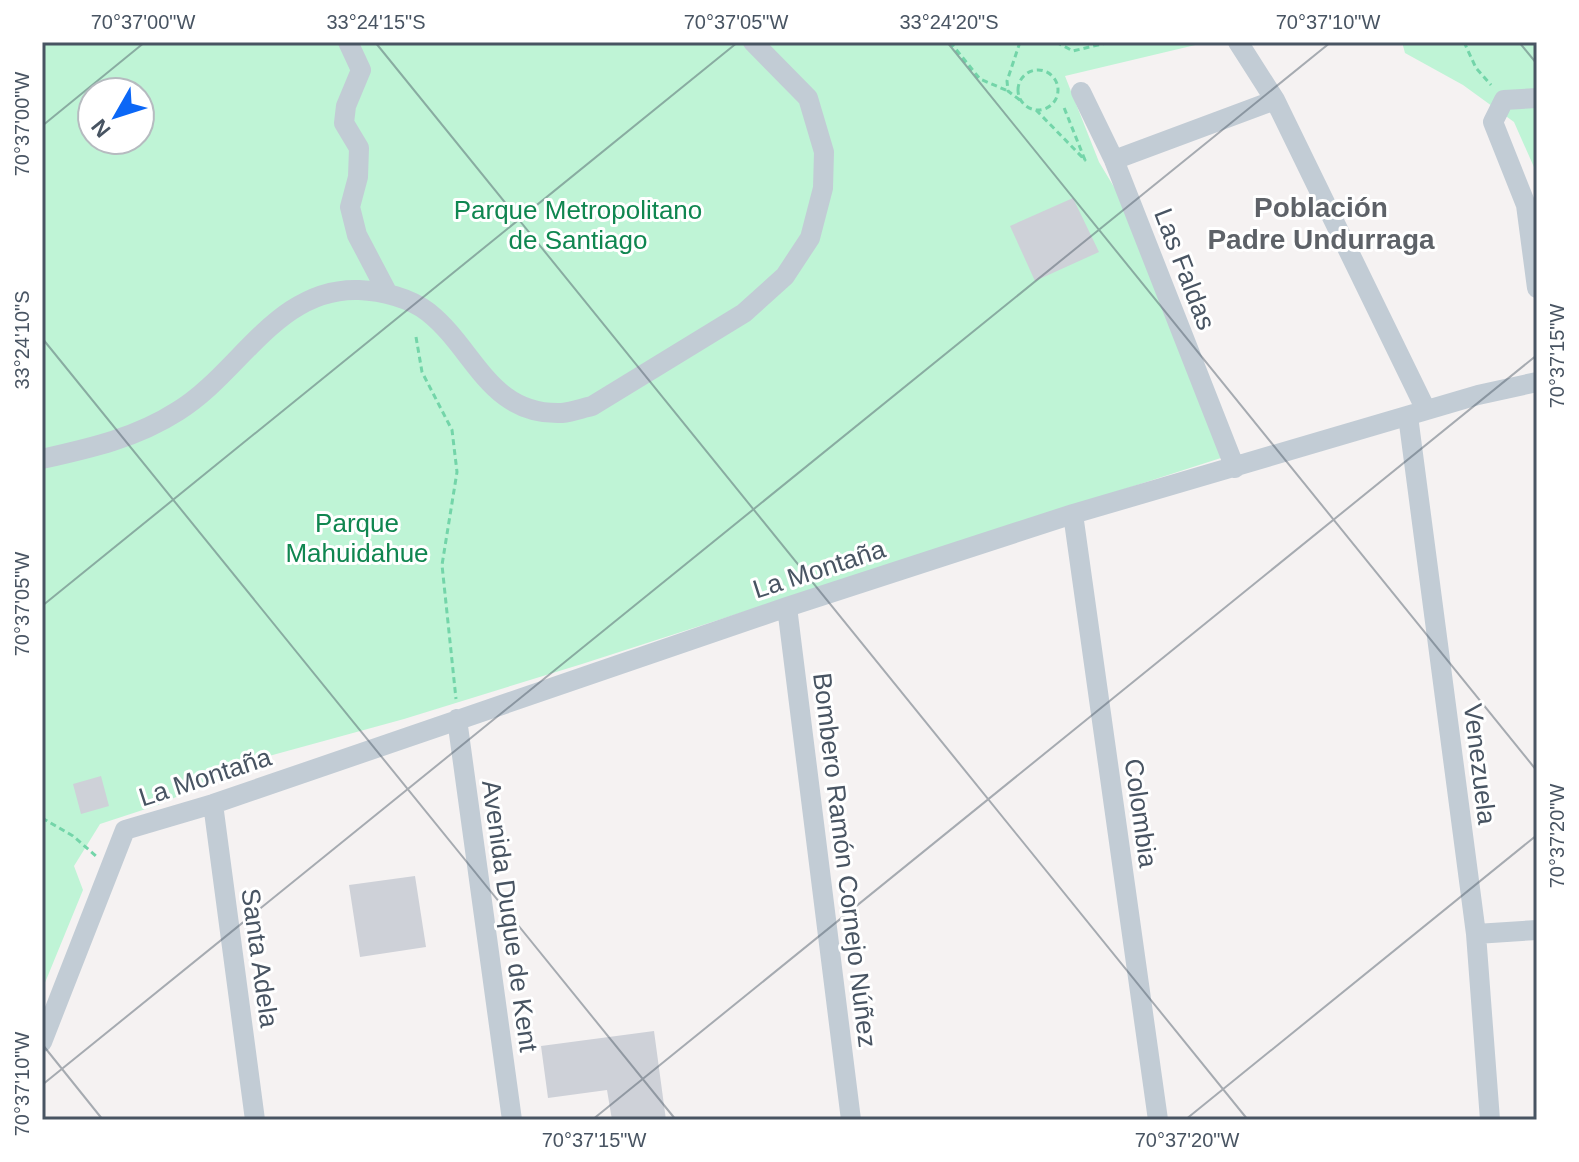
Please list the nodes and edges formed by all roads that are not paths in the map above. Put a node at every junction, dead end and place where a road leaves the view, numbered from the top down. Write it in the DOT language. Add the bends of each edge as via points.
graph roads {
  1 [pos="348,42"];
  2 [pos="753,42"];
  3 [pos="1238,42"];
  4 [pos="1081,92"];
  5 [pos="1537,98"];
  6 [pos="1275,100"];
  7 [pos="1114,160"];
  8 [pos="1537,288"];
  9 [pos="388,294"];
  10 [pos="1537,382"];
  11 [pos="1417,413"];
  12 [pos="42,459"];
  13 [pos="1235,468"];
  14 [pos="1073,514"];
  15 [pos="787,607"];
  16 [pos="457,719"];
  17 [pos="213,804"];
  18 [pos="1537,930"];
  19 [pos="1476,934"];
  20 [pos="42,1042"];
  21 [pos="255,1120"];
  22 [pos="512,1120"];
  23 [pos="851,1120"];
  24 [pos="1158,1120"];
  25 [pos="1490,1120"];
  1 -- 9 [label="street" via="361,70 344,123 359,148 350,207 357,235"];
  2 -- 9 [label="street" via="808,98 824,152 823,188 810,238 785,276 744,313 592,406 563,413 530,410 500,394 443,325 426,310"];
  3 -- 6 [label="street, Venezuela"];
  4 -- 7 [label="street, Las Faldas"];
  5 -- 8 [label="street" via="1504,100 1493,122 1526,205"];
  6 -- 7 [label="street"];
  6 -- 11 [label="street, Venezuela"];
  7 -- 13 [label="street, Las Faldas"];
  9 -- 12 [label="street" via="324,294 265,329 226,372 157,425 128,438"];
  10 -- 11 [label="street, La Montaña"];
  11 -- 13 [label="street, La Montaña"];
  11 -- 19 [label="street, Venezuela"];
  13 -- 14 [label="street, La Montaña"];
  14 -- 15 [label="street, La Montaña"];
  14 -- 24 [label="street, Colombia"];
  15 -- 16 [label="street, La Montaña"];
  15 -- 23 [label="street, Bombero Ramón Cornejo Núñez"];
  16 -- 17 [label="street, La Montaña"];
  16 -- 22 [label="street, Avenida Duque de Kent"];
  17 -- 20 [label="street, La Montaña" via="125,830"];
  17 -- 21 [label="street, Santa Adela"];
  18 -- 19 [label="street"];
  19 -- 25 [label="street, Venezuela"];
}
